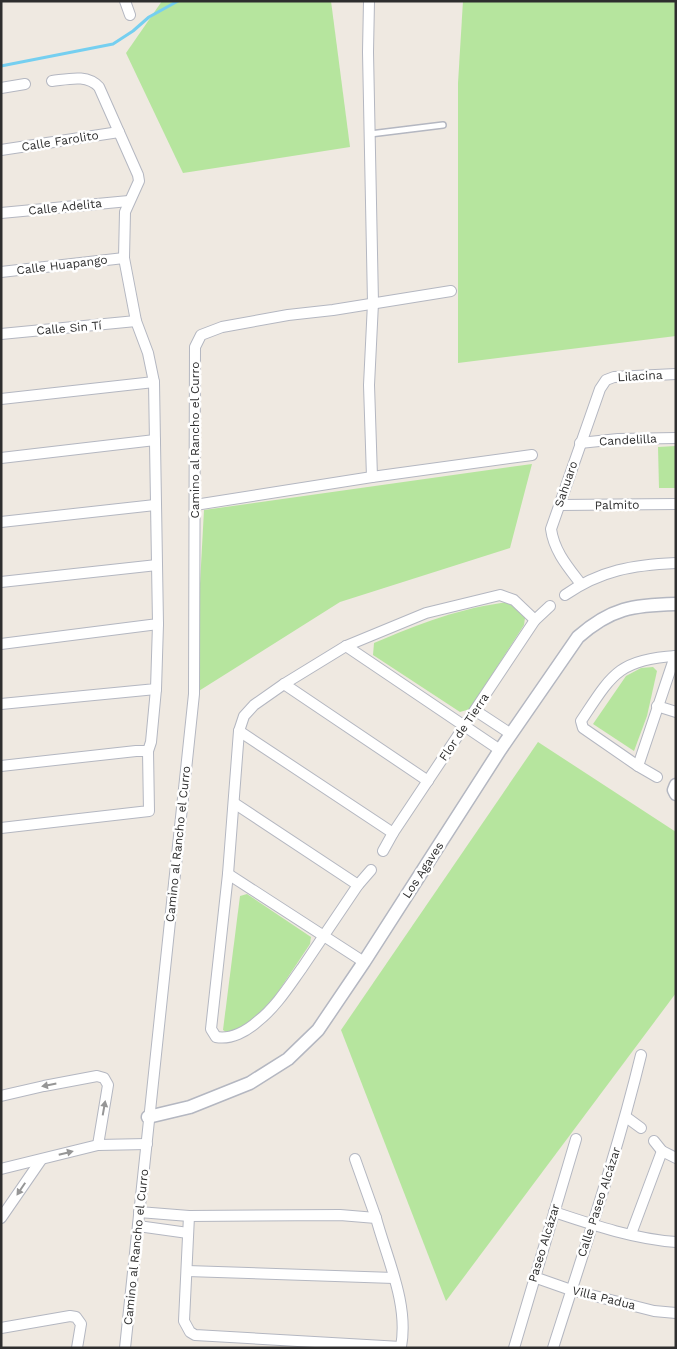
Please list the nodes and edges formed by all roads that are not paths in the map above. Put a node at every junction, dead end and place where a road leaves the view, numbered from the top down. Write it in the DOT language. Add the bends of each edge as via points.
graph roads {
  1 [pos="125,1"];
  2 [pos="369,1"];
  3 [pos="130,15"];
  4 [pos="52,81"];
  5 [pos="25,84"];
  6 [pos="1,88"];
  7 [pos="443,125"];
  8 [pos="119,132"];
  9 [pos="370,134"];
  10 [pos="1,150"];
  11 [pos="129,201"];
  12 [pos="1,214"];
  13 [pos="124,258"];
  14 [pos="1,272"];
  15 [pos="451,291"];
  16 [pos="373,303"];
  17 [pos="136,321"];
  18 [pos="1,334"];
  19 [pos="676,374"];
  20 [pos="606,380"];
  21 [pos="154,382"];
  22 [pos="1,399"];
  23 [pos="676,438"];
  24 [pos="155,440"];
  25 [pos="580,444"];
  26 [pos="532,455"];
  27 [pos="1,458"];
  28 [pos="372,477"];
  29 [pos="676,504"];
  30 [pos="155,505"];
  31 [pos="195,505"];
  32 [pos="559,505"];
  33 [pos="1,522"];
  34 [pos="676,563"];
  35 [pos="157,565"];
  36 [pos="1,582"];
  37 [pos="581,584"];
  38 [pos="565,595"];
  39 [pos="676,604"];
  40 [pos="550,606"];
  41 [pos="535,620"];
  42 [pos="158,624"];
  43 [pos="1,644"];
  44 [pos="346,646"];
  45 [pos="675,656"];
  46 [pos="284,684"];
  47 [pos="156,689"];
  48 [pos="1,704"];
  49 [pos="657,706"];
  50 [pos="476,710"];
  51 [pos="676,712"];
  52 [pos="465,727"];
  53 [pos="239,731"];
  54 [pos="511,734"];
  55 [pos="500,750"];
  56 [pos="148,751"];
  57 [pos="1,766"];
  58 [pos="638,766"];
  59 [pos="657,777"];
  60 [pos="428,781"];
  61 [pos="676,785"];
  62 [pos="676,794"];
  63 [pos="234,803"];
  64 [pos="1,828"];
  65 [pos="393,833"];
  66 [pos="383,851"];
  67 [pos="371,870"];
  68 [pos="228,874"];
  69 [pos="358,885"];
  70 [pos="324,935"];
  71 [pos="364,962"];
  72 [pos="640,1055"];
  73 [pos="1,1096"];
  74 [pos="148,1117"];
  75 [pos="626,1117"];
  76 [pos="641,1128"];
  77 [pos="576,1139"];
  78 [pos="654,1141"];
  79 [pos="147,1144"];
  80 [pos="98,1145"];
  81 [pos="662,1151"];
  82 [pos="676,1158"];
  83 [pos="355,1159"];
  84 [pos="41,1160"];
  85 [pos="1,1169"];
  86 [pos="139,1212"];
  87 [pos="554,1212"];
  88 [pos="189,1216"];
  89 [pos="1,1218"];
  90 [pos="376,1218"];
  91 [pos="593,1224"];
  92 [pos="138,1226"];
  93 [pos="188,1233"];
  94 [pos="631,1234"];
  95 [pos="676,1242"];
  96 [pos="187,1271"];
  97 [pos="534,1277"];
  98 [pos="394,1278"];
  99 [pos="571,1290"];
  100 [pos="676,1313"];
  101 [pos="1,1328"];
  102 [pos="77,1348"];
  103 [pos="125,1348"];
  104 [pos="401,1348"];
  105 [pos="514,1348"];
  106 [pos="553,1348"];
  1 -- 3 [label="street"];
  2 -- 9 [label="street"];
  4 -- 8 [label="street" via="87,78 94,81"];
  5 -- 6 [label="street"];
  7 -- 9 [label="lane"];
  8 -- 10 [label="street, Calle Farolito"];
  8 -- 11 [label="street" via="139,181"];
  9 -- 16 [label="street"];
  11 -- 12 [label="street, Calle Adelita"];
  11 -- 13 [label="street" via="123,225"];
  13 -- 14 [label="street, Calle Huapango"];
  13 -- 17 [label="street"];
  15 -- 16 [label="street"];
  16 -- 28 [label="street" via="369,385"];
  16 -- 31 [label="street, Camino al Rancho el Curro" via="222,327 205,332 198,339 195,355"];
  17 -- 18 [label="street, Calle Sin Tí"];
  17 -- 21 [label="street" via="150,359"];
  19 -- 20 [label="street, Lilacina" via="622,375"];
  20 -- 25 [label="street, Sahuaro"];
  21 -- 22 [label="street"];
  21 -- 24 [label="street"];
  23 -- 25 [label="street, Candelilla" via="618,439"];
  24 -- 27 [label="street"];
  24 -- 30 [label="street"];
  25 -- 32 [label="street, Sahuaro"];
  26 -- 28 [label="street"];
  28 -- 31 [label="street"];
  29 -- 32 [label="street, Palmito"];
  30 -- 33 [label="street"];
  30 -- 35 [label="street"];
  31 -- 74 [label="street, Camino al Rancho el Curro" via="194,694"];
  32 -- 37 [label="street, Sahuaro" via="550,529 552,540"];
  34 -- 37 [label="street" via="622,568"];
  35 -- 36 [label="street"];
  35 -- 42 [label="street"];
  37 -- 38 [label="street"];
  39 -- 54 [label="street, Los Agaves" via="621,610 592,625 578,637"];
  40 -- 41 [label="street, Flor de Tierra"];
  41 -- 44 [label="street" via="514,600 500,595 426,613"];
  41 -- 50 [label="street, Flor de Tierra"];
  42 -- 43 [label="street"];
  42 -- 47 [label="street"];
  44 -- 46 [label="street"];
  44 -- 52 [label="street"];
  45 -- 49 [label="street"];
  45 -- 58 [label="street" via="639,660 617,672 581,721 583,728"];
  46 -- 53 [label="street" via="254,705 244,716"];
  46 -- 60 [label="street"];
  47 -- 48 [label="street"];
  47 -- 56 [label="street"];
  49 -- 51 [label="street"];
  49 -- 58 [label="street"];
  50 -- 52 [label="street, Flor de Tierra"];
  50 -- 54 [label="street"];
  52 -- 55 [label="street"];
  52 -- 60 [label="street, Flor de Tierra"];
  53 -- 63 [label="street"];
  53 -- 65 [label="street"];
  54 -- 55 [label="street, Los Agaves"];
  55 -- 71 [label="street, Los Agaves"];
  56 -- 57 [label="street"];
  56 -- 64 [label="street" via="148,811"];
  58 -- 59 [label="street"];
  60 -- 65 [label="street, Flor de Tierra"];
  61 -- 62 [label="street"];
  63 -- 68 [label="street"];
  63 -- 69 [label="street"];
  65 -- 66 [label="street, Flor de Tierra"];
  67 -- 69 [label="street"];
  68 -- 70 [label="street"];
  68 -- 70 [label="street" via="211,1029 216,1037 241,1033 271,1009"];
  69 -- 70 [label="street"];
  70 -- 71 [label="street"];
  71 -- 74 [label="street, Los Agaves" via="318,1030 288,1059 242,1086 190,1107"];
  72 -- 75 [label="street, Calle Paseo Alcázar"];
  80 -- 73 [label="street, one-way" via="108,1085 104,1078 97,1076"];
  74 -- 79 [label="street, Camino al Rancho el Curro"];
  75 -- 76 [label="street"];
  75 -- 91 [label="street, Calle Paseo Alcázar"];
  77 -- 87 [label="street, Paseo Alcázar"];
  78 -- 81 [label="street"];
  79 -- 80 [label="street"];
  79 -- 86 [label="street, Camino al Rancho el Curro"];
  84 -- 80 [label="street, one-way"];
  81 -- 82 [label="street"];
  81 -- 94 [label="street"];
  83 -- 90 [label="street"];
  84 -- 85 [label="street"];
  84 -- 89 [label="street, one-way"];
  86 -- 88 [label="street"];
  86 -- 92 [label="street, Camino al Rancho el Curro"];
  87 -- 91 [label="street"];
  87 -- 97 [label="street, Paseo Alcázar"];
  88 -- 90 [label="street" via="340,1215"];
  88 -- 93 [label="street"];
  90 -- 98 [label="street"];
  91 -- 94 [label="street"];
  91 -- 99 [label="street, Calle Paseo Alcázar"];
  92 -- 93 [label="street"];
  92 -- 103 [label="street, Camino al Rancho el Curro"];
  93 -- 96 [label="street"];
  94 -- 95 [label="street"];
  96 -- 98 [label="street"];
  96 -- 104 [label="street" via="184,1321 190,1332 196,1335"];
  97 -- 99 [label="street, Villa Padua"];
  97 -- 105 [label="street, Paseo Alcázar"];
  98 -- 104 [label="street" via="403,1330"];
  99 -- 100 [label="street, Villa Padua"];
  99 -- 106 [label="street, Calle Paseo Alcázar"];
  101 -- 102 [label="street" via="76,1317 81,1324"];
}
